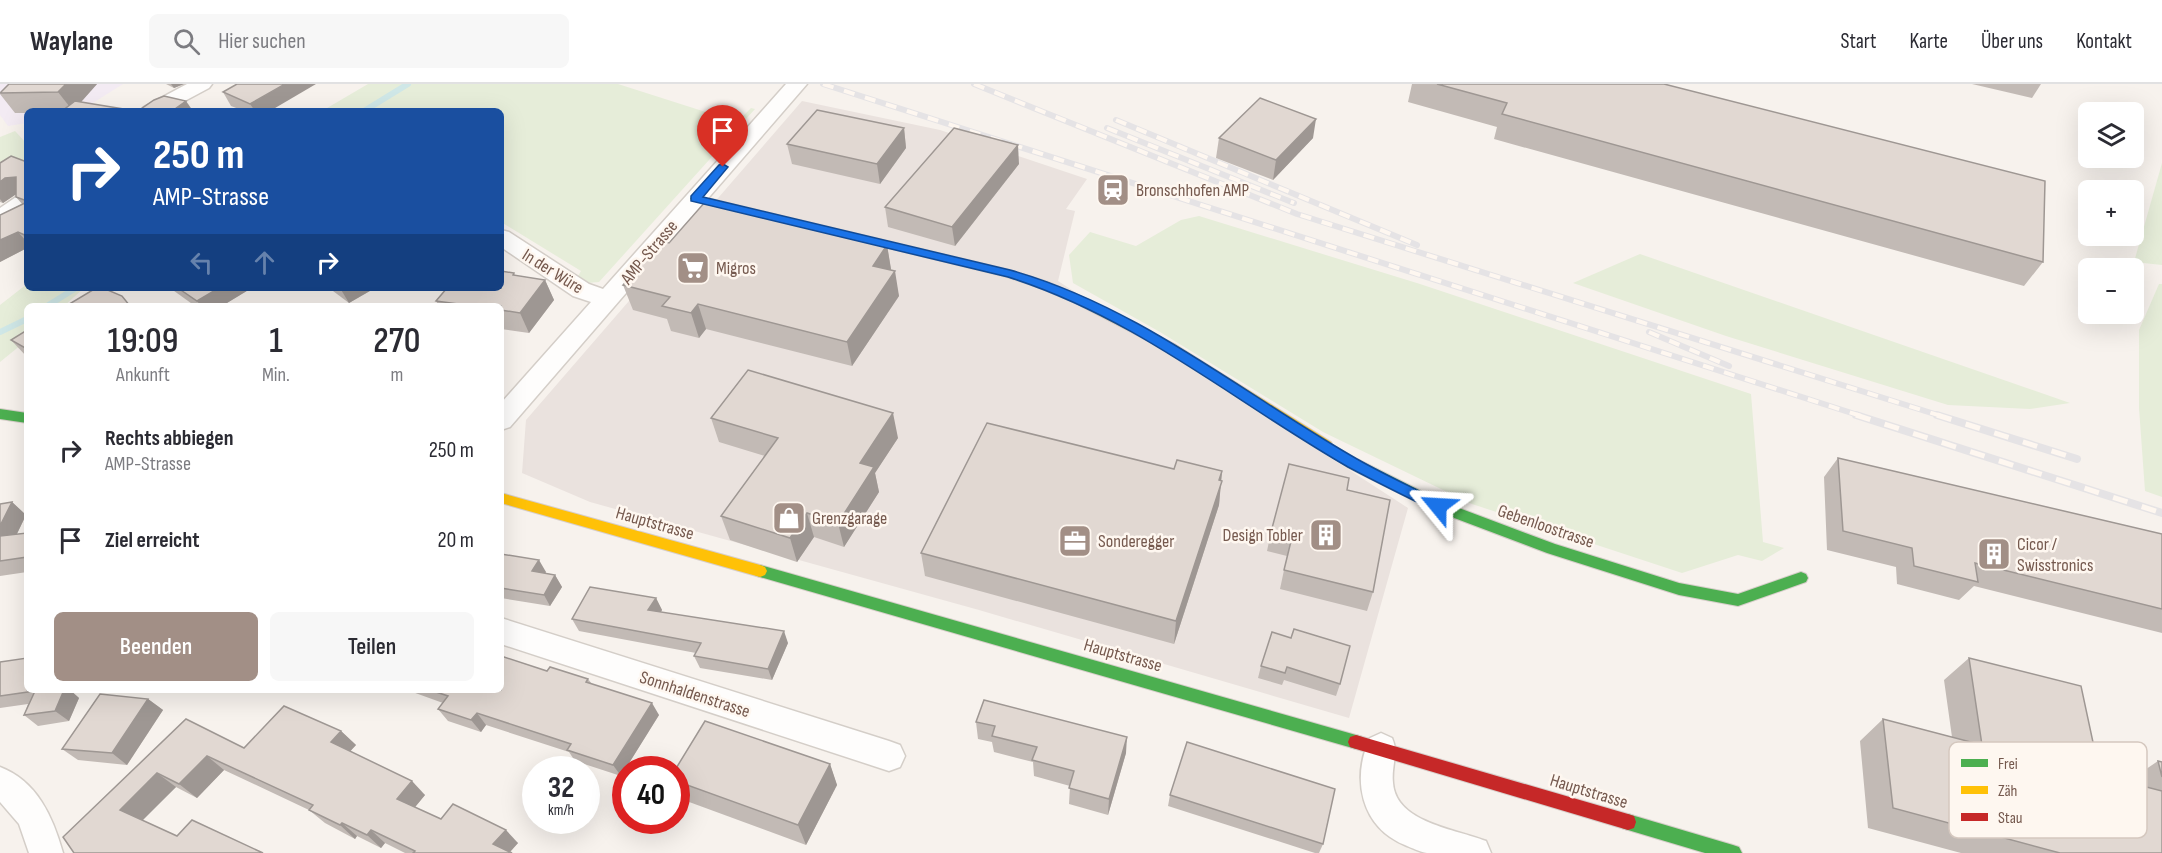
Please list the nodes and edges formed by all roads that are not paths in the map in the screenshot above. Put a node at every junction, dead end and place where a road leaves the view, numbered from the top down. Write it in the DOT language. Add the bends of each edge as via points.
graph roads {
  1 [pos="202,84"];
  2 [pos="797,84"];
  3 [pos="157,108"];
  4 [pos="695,198"];
  5 [pos="24,203"];
  6 [pos="0,218"];
  7 [pos="504,239"];
  8 [pos="608,300"];
  9 [pos="0,414"];
  10 [pos="504,417"];
  11 [pos="24,418"];
  12 [pos="504,499"];
  13 [pos="1801,578"];
  14 [pos="504,632"];
  15 [pos="1381,748"];
  16 [pos="889,756"];
  17 [pos="0,783"];
  18 [pos="46,853"];
  19 [pos="1474,853"];
  20 [pos="1733,853"];
  1 -- 3 [label="street"];
  2 -- 4 [label="street, AMP-Strasse"];
  4 -- 8 [label="street, AMP-Strasse"];
  4 -- 13 [label="street, Gebenloostrasse" via="1044,285 1172,348 1352,463 1438,506 1552,549 1679,589 1738,600"];
  5 -- 6 [label="street"];
  7 -- 8 [label="street, In der Würe" via="581,290"];
  8 -- 10 [label="street, AMP-Strasse"];
  9 -- 11 [label="street"];
  12 -- 15 [label="street, Hauptstrasse"];
  14 -- 16 [label="street, Sonnhaldenstrasse"];
  15 -- 19 [label="street" via="1374,779 1386,813 1409,830"];
  15 -- 20 [label="street, Hauptstrasse"];
  17 -- 18 [label="street" via="33,813"];
}
